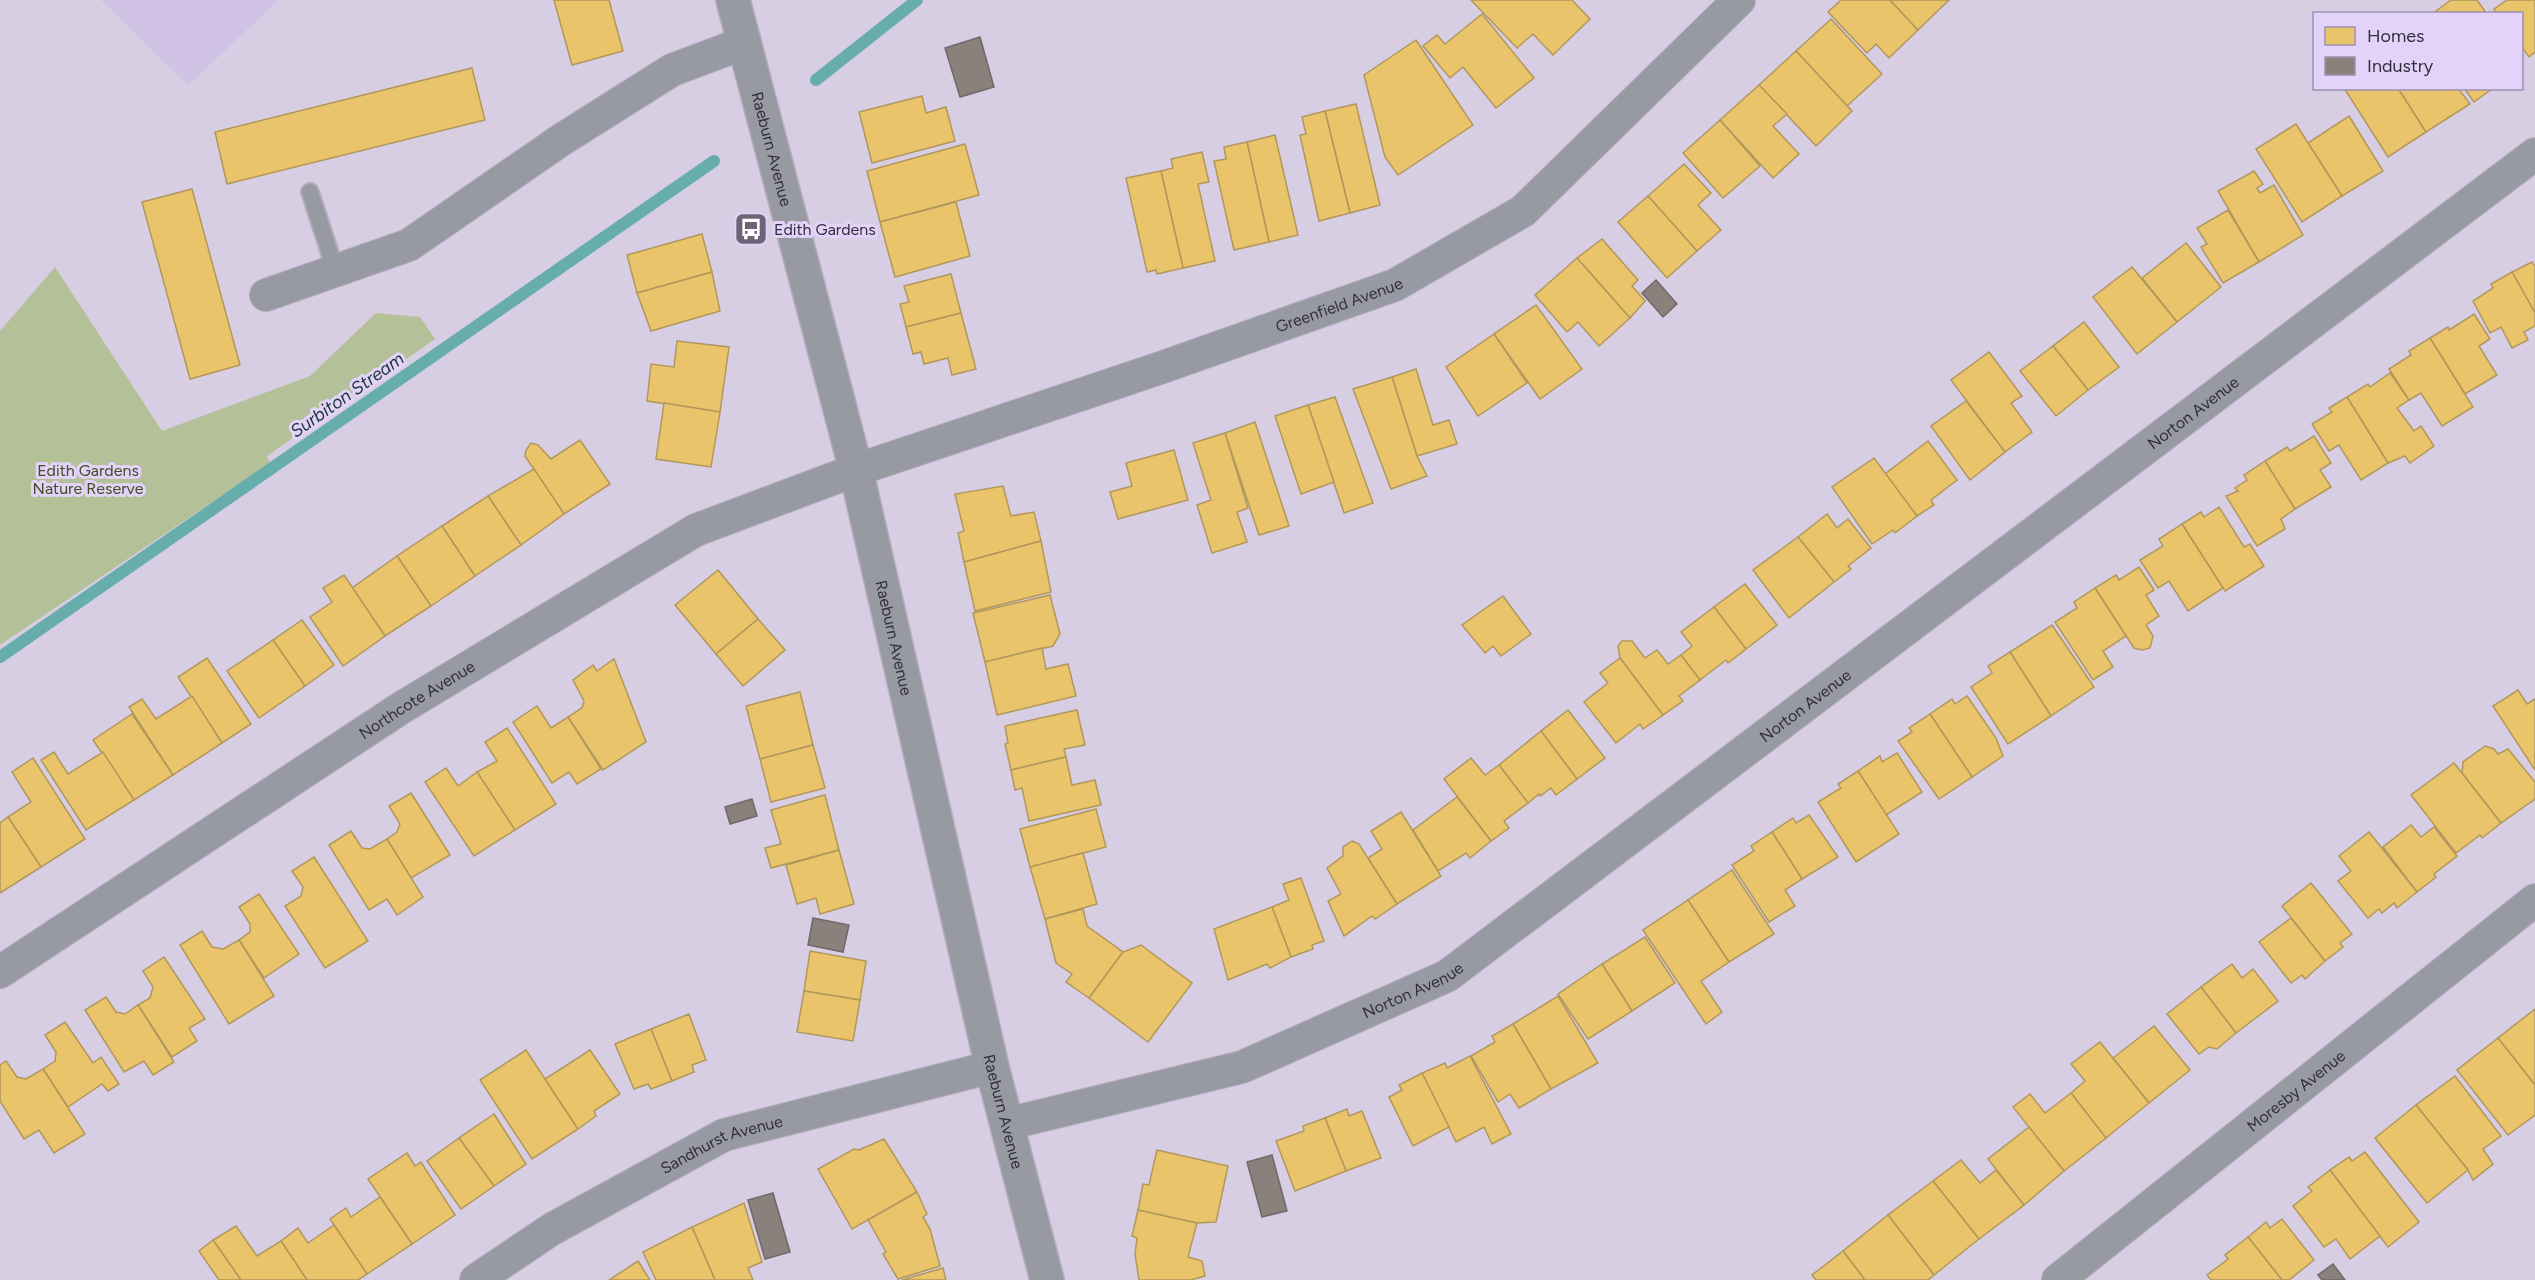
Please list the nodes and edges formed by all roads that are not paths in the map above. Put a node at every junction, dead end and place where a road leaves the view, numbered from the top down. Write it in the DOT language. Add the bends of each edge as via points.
graph roads {
  1 [pos="733,0"];
  2 [pos="1739,0"];
  3 [pos="744,43"];
  4 [pos="2535,154"];
  5 [pos="310,192"];
  6 [pos="336,272"];
  7 [pos="266,295"];
  8 [pos="856,470"];
  9 [pos="2535,900"];
  10 [pos="0,972"];
  11 [pos="992,1068"];
  12 [pos="1007,1124"];
  13 [pos="476,1280"];
  14 [pos="1047,1280"];
  15 [pos="2058,1280"];
  1 -- 3 [label="street, Raeburn Avenue"];
  2 -- 8 [label="street, Greenfield Avenue" via="1523,211 1395,285"];
  3 -- 6 [label="street" via="672,70 561,140 409,245"];
  3 -- 8 [label="street, Raeburn Avenue"];
  4 -- 12 [label="street, Norton Avenue" via="1447,976 1242,1067"];
  5 -- 6 [label="lane"];
  6 -- 7 [label="street"];
  8 -- 10 [label="street, Northcote Avenue" via="696,530 401,708"];
  8 -- 11 [label="street, Raeburn Avenue"];
  9 -- 15 [label="street, Moresby Avenue"];
  11 -- 12 [label="street, Raeburn Avenue"];
  11 -- 13 [label="street, Sandhurst Avenue" via="724,1135 552,1229"];
  12 -- 14 [label="street, Raeburn Avenue"];
}
